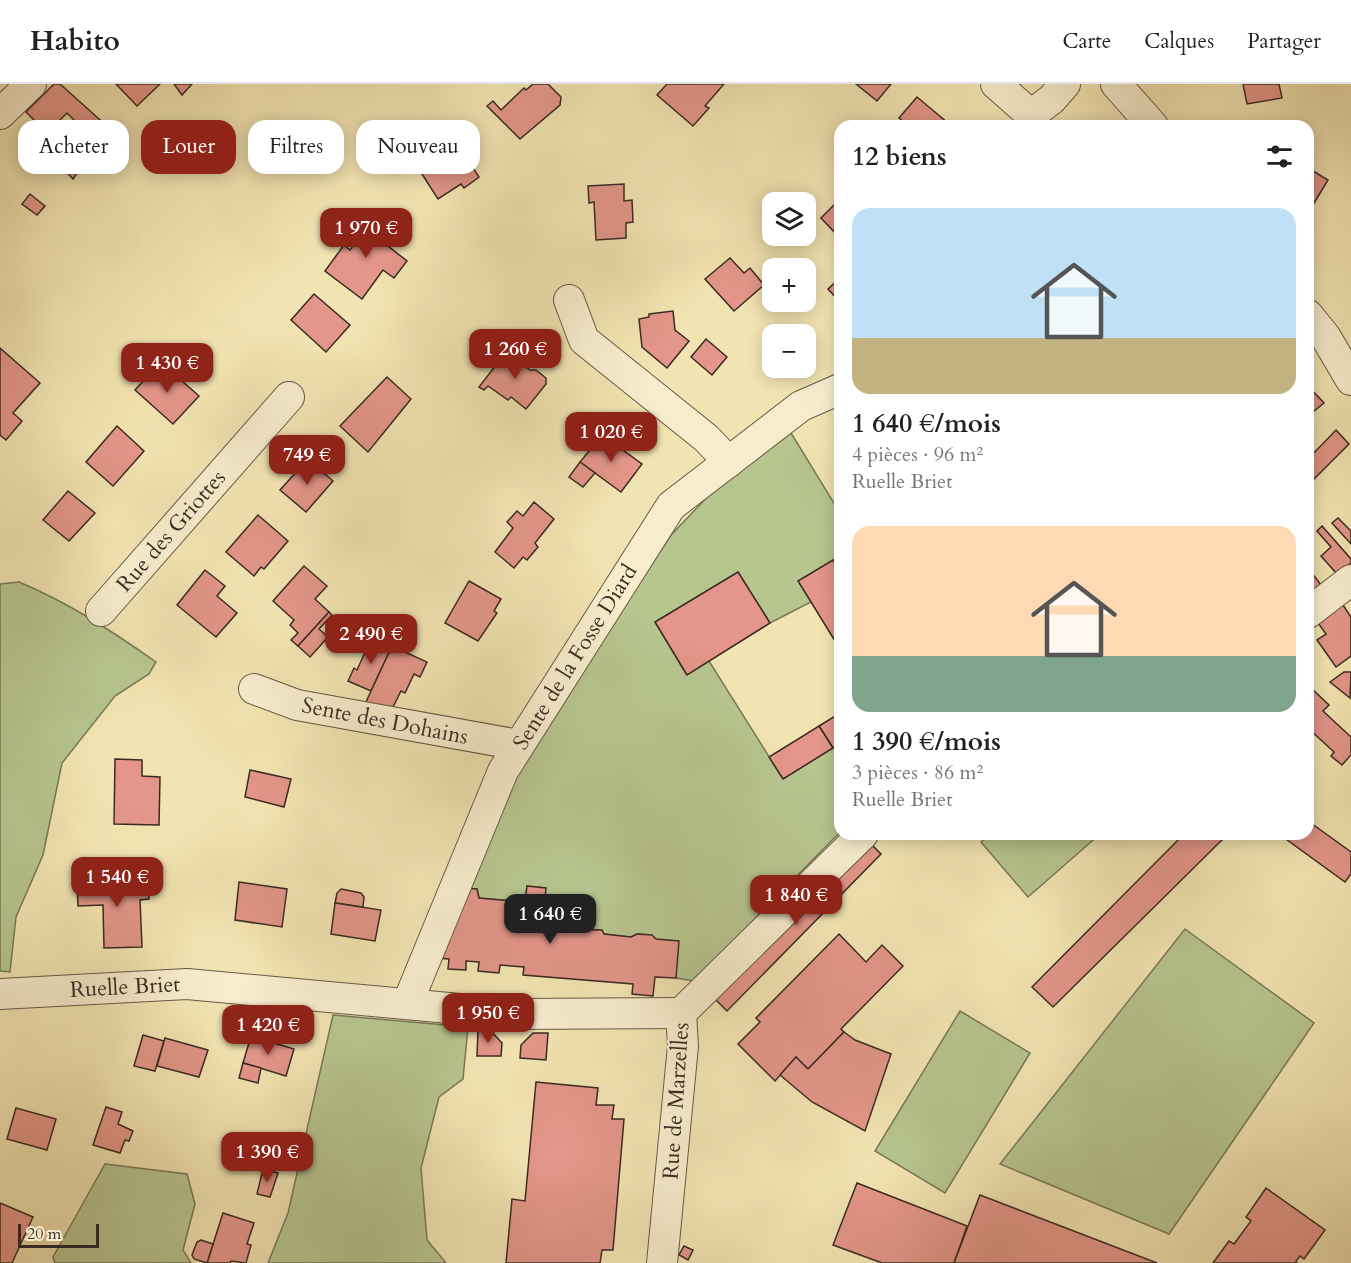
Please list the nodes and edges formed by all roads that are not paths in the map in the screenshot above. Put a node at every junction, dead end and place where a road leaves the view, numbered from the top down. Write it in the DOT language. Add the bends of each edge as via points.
graph roads {
  1 [pos="31,84"];
  2 [pos="996,84"];
  3 [pos="1065,84"];
  4 [pos="1116,84"];
  5 [pos="0,114"];
  6 [pos="1032,120"];
  7 [pos="1034,120"];
  8 [pos="1149,120"];
  9 [pos="569,300"];
  10 [pos="1314,322"];
  11 [pos="1351,380"];
  12 [pos="834,392"];
  13 [pos="289,397"];
  14 [pos="729,462"];
  15 [pos="1351,580"];
  16 [pos="1314,608"];
  17 [pos="101,611"];
  18 [pos="254,689"];
  19 [pos="519,746"];
  20 [pos="856,840"];
  21 [pos="1,996"];
  22 [pos="408,1002"];
  23 [pos="681,1013"];
  24 [pos="662,1263"];
  1 -- 5 [label="street"];
  2 -- 6 [label="street"];
  3 -- 7 [label="street"];
  4 -- 8 [label="street"];
  9 -- 14 [label="street" via="584,340 706,438"];
  10 -- 11 [label="street"];
  12 -- 14 [label="street, Sente de la Fosse Diard" via="801,406"];
  13 -- 17 [label="street, Rue des Griottes"];
  14 -- 19 [label="street, Sente de la Fosse Diard" via="671,506"];
  15 -- 16 [label="street"];
  18 -- 19 [label="street, Sente des Dohains" via="297,705"];
  19 -- 22 [label="street, Sente de la Fosse Diard" via="503,771"];
  20 -- 23 [label="street, Rue de Marzelles"];
  21 -- 22 [label="street, Ruelle Briet" via="187,984"];
  22 -- 23 [label="street, Ruelle Briet" via="514,1014"];
  23 -- 24 [label="street, Rue de Marzelles" via="683,1046"];
}
